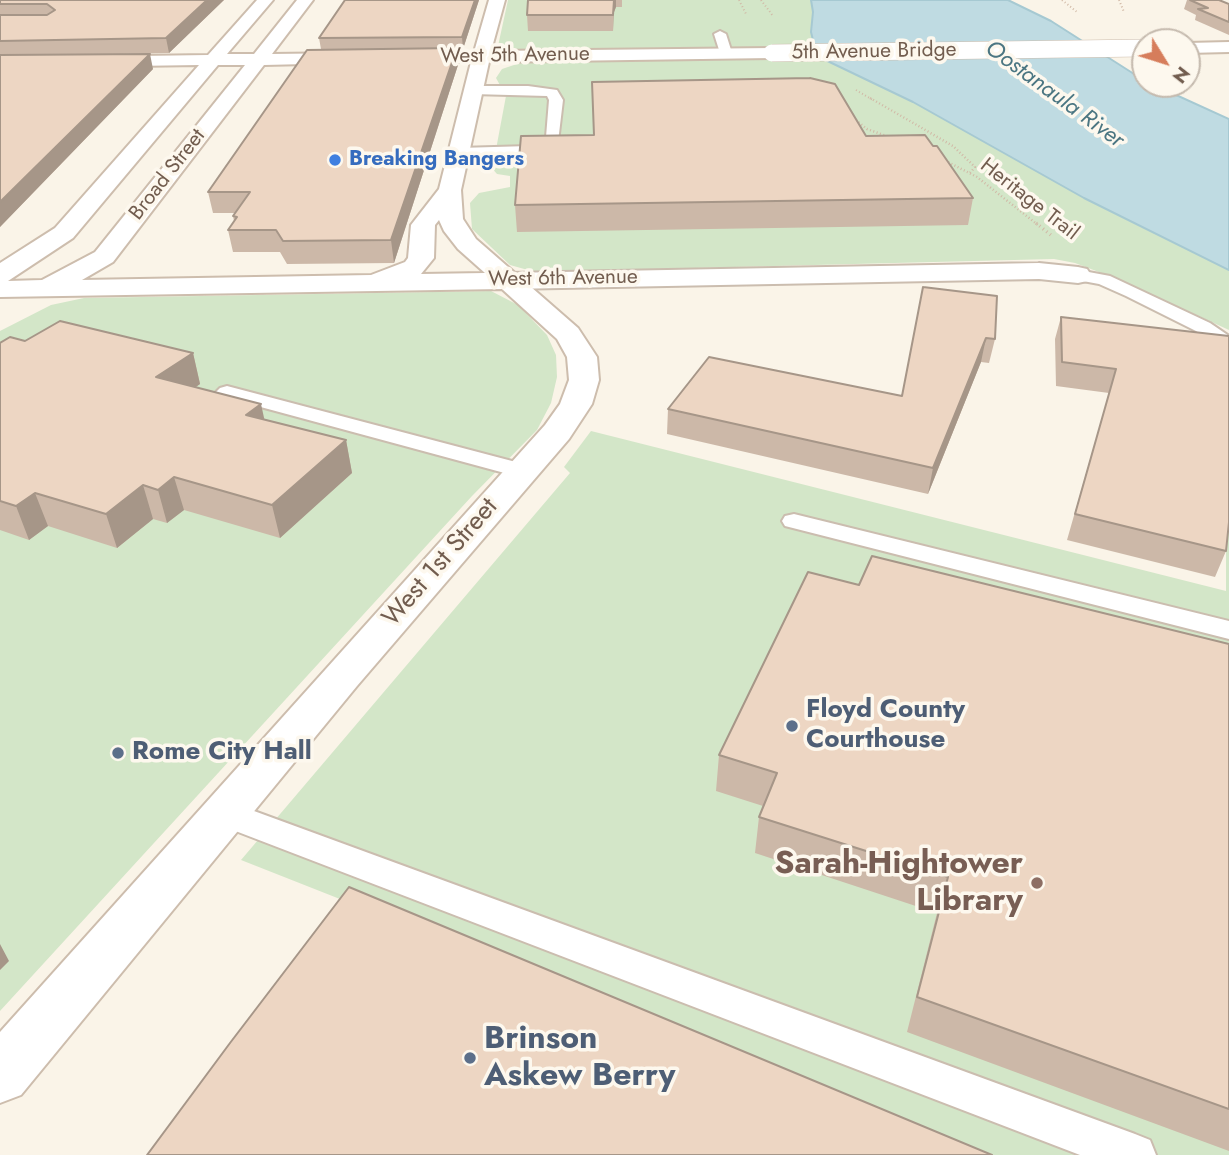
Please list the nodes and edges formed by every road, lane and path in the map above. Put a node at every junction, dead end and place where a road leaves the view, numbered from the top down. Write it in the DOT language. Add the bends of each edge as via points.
graph roads {
  1 [pos="265,0"];
  2 [pos="305,0"];
  3 [pos="497,0"];
  4 [pos="739,0"];
  5 [pos="720,34"];
  6 [pos="1229,47"];
  7 [pos="1131,48"];
  8 [pos="1201,48"];
  9 [pos="767,53"];
  10 [pos="726,54"];
  11 [pos="439,57"];
  12 [pos="481,57"];
  13 [pos="370,58"];
  14 [pos="214,60"];
  15 [pos="257,60"];
  16 [pos="0,63"];
  17 [pos="472,90"];
  18 [pos="849,114"];
  19 [pos="899,141"];
  20 [pos="459,152"];
  21 [pos="937,157"];
  22 [pos="450,190"];
  23 [pos="1053,237"];
  24 [pos="0,275"];
  25 [pos="1078,275"];
  26 [pos="509,281"];
  27 [pos="367,282"];
  28 [pos="48,288"];
  29 [pos="6,298"];
  30 [pos="1229,345"];
  31 [pos="227,392"];
  32 [pos="523,471"];
  33 [pos="794,521"];
  34 [pos="1229,630"];
  35 [pos="225,813"];
  36 [pos="0,1075"];
  37 [pos="1135,1155"];
  1 -- 14 [label="street, Broad Street"];
  2 -- 15 [label="street, Broad Street"];
  3 -- 12 [label="street, West 1st Street"];
  4 -- 9 [label="path"];
  5 -- 10 [label="lane"];
  6 -- 8 [label="street"];
  7 -- 9 [label="street, 5th Avenue Bridge, bridge"];
  9 -- 10 [label="street, West 5th Avenue"];
  10 -- 12 [label="street, West 5th Avenue"];
  11 -- 12 [label="street, West 5th Avenue"];
  12 -- 17 [label="street, West 1st Street"];
  13 -- 15 [label="street"];
  14 -- 15 [label="street"];
  14 -- 16 [label="street"];
  14 -- 24 [label="street, Broad Street" via="64,233"];
  15 -- 28 [label="street, Broad Street" via="104,257"];
  17 -- 20 [label="street, West 1st Street"];
  17 -- 20 [label="lane" via="552,93 556,100 553,139 529,150"];
  18 -- 19 [label="path" via="867,129"];
  20 -- 22 [label="street, West 1st Street"];
  21 -- 23 [label="path, Heritage Trail" via="977,177"];
  22 -- 26 [label="street, West 1st Street" via="456,231"];
  22 -- 27 [label="street" via="424,225 421,258 414,268"];
  25 -- 26 [label="street, West 6th Avenue" via="1039,271"];
  25 -- 30 [label="lane" via="1132,292"];
  26 -- 27 [label="street, West 6th Avenue"];
  26 -- 32 [label="street, West 1st Street" via="568,334 582,357 584,380 576,404"];
  27 -- 28 [label="street, West 6th Avenue"];
  28 -- 29 [label="street, West 6th Avenue"];
  31 -- 32 [label="lane"];
  32 -- 35 [label="street, West 1st Street"];
  33 -- 34 [label="lane"];
  35 -- 36 [label="street, West 1st Street"];
  35 -- 37 [label="lane"];
}
